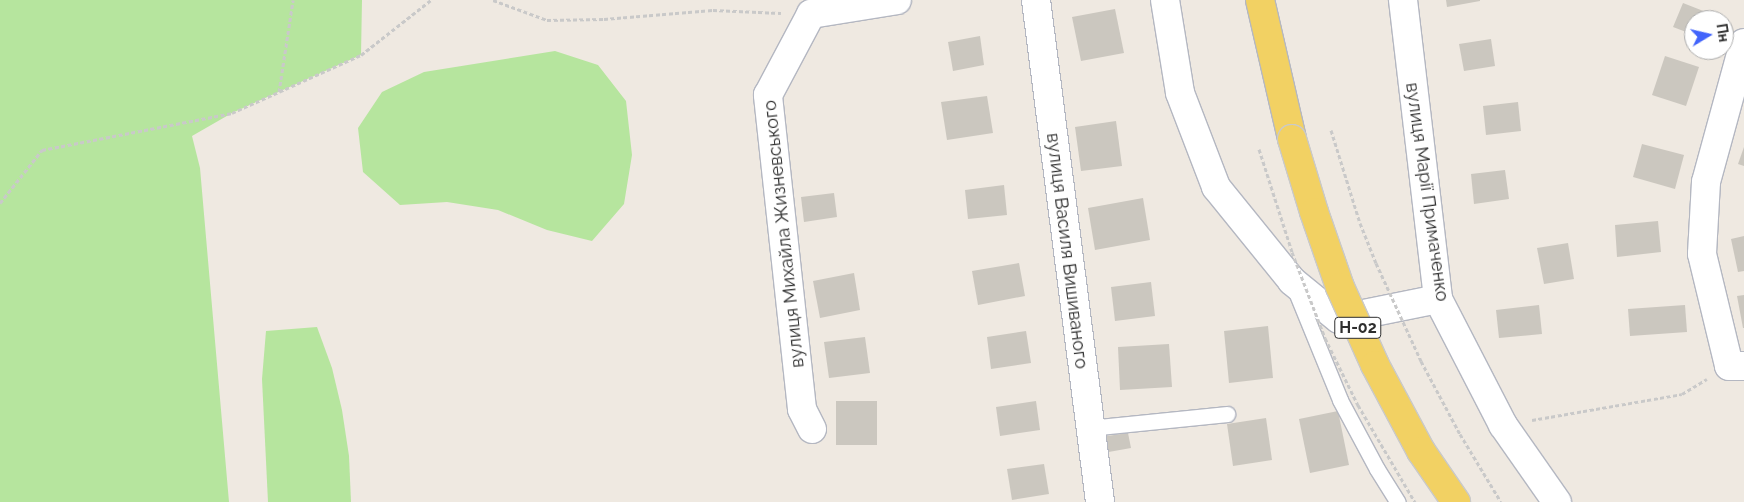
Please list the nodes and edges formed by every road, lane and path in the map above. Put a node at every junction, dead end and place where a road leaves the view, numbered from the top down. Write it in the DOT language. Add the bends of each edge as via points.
graph roads {
  1 [pos="293,0"];
  2 [pos="431,0"];
  3 [pos="493,0"];
  4 [pos="897,0"];
  5 [pos="1036,0"];
  6 [pos="1164,0"];
  7 [pos="1260,0"];
  8 [pos="1403,0"];
  9 [pos="811,14"];
  10 [pos="1744,43"];
  11 [pos="279,92"];
  12 [pos="1331,130"];
  13 [pos="0,203"];
  14 [pos="1292,280"];
  15 [pos="1438,299"];
  16 [pos="1736,366"];
  17 [pos="1227,414"];
  18 [pos="1503,425"];
  19 [pos="1090,428"];
  20 [pos="812,429"];
  21 [pos="1100,502"];
  22 [pos="1398,502"];
  23 [pos="1456,502"];
  24 [pos="1501,502"];
  25 [pos="1557,502"];
  1 -- 11 [label="path"];
  2 -- 11 [label="path" via="361,55"];
  3 -- 9 [label="path" via="547,20 713,10"];
  4 -- 9 [label="street"];
  5 -- 19 [label="street, вулиця Василя Вишиваного"];
  6 -- 14 [label="street" via="1180,94 1216,187"];
  7 -- 23 [label="main road, Н-02, bridge" via="1292,139 1340,287 1375,365 1421,450"];
  8 -- 15 [label="street, вулиця Марії Примаченко"];
  9 -- 20 [label="street, вулиця Михайла Жизневського" via="768,95 802,409"];
  10 -- 16 [label="street" via="1706,182 1702,245"];
  11 -- 13 [label="path" via="232,113 42,150"];
  12 -- 24 [label="path, bridge" via="1376,263 1421,361"];
  14 -- 15 [label="street" via="1339,319"];
  14 -- 22 [label="lane" via="1340,400"];
  15 -- 18 [label="street, вулиця Марії Примаченко"];
  16 -- 18 [label="path" via="1682,394"];
  17 -- 19 [label="lane"];
  18 -- 25 [label="street, вулиця Марії Примаченко"];
  19 -- 21 [label="street, вулиця Василя Вишиваного"];
}
